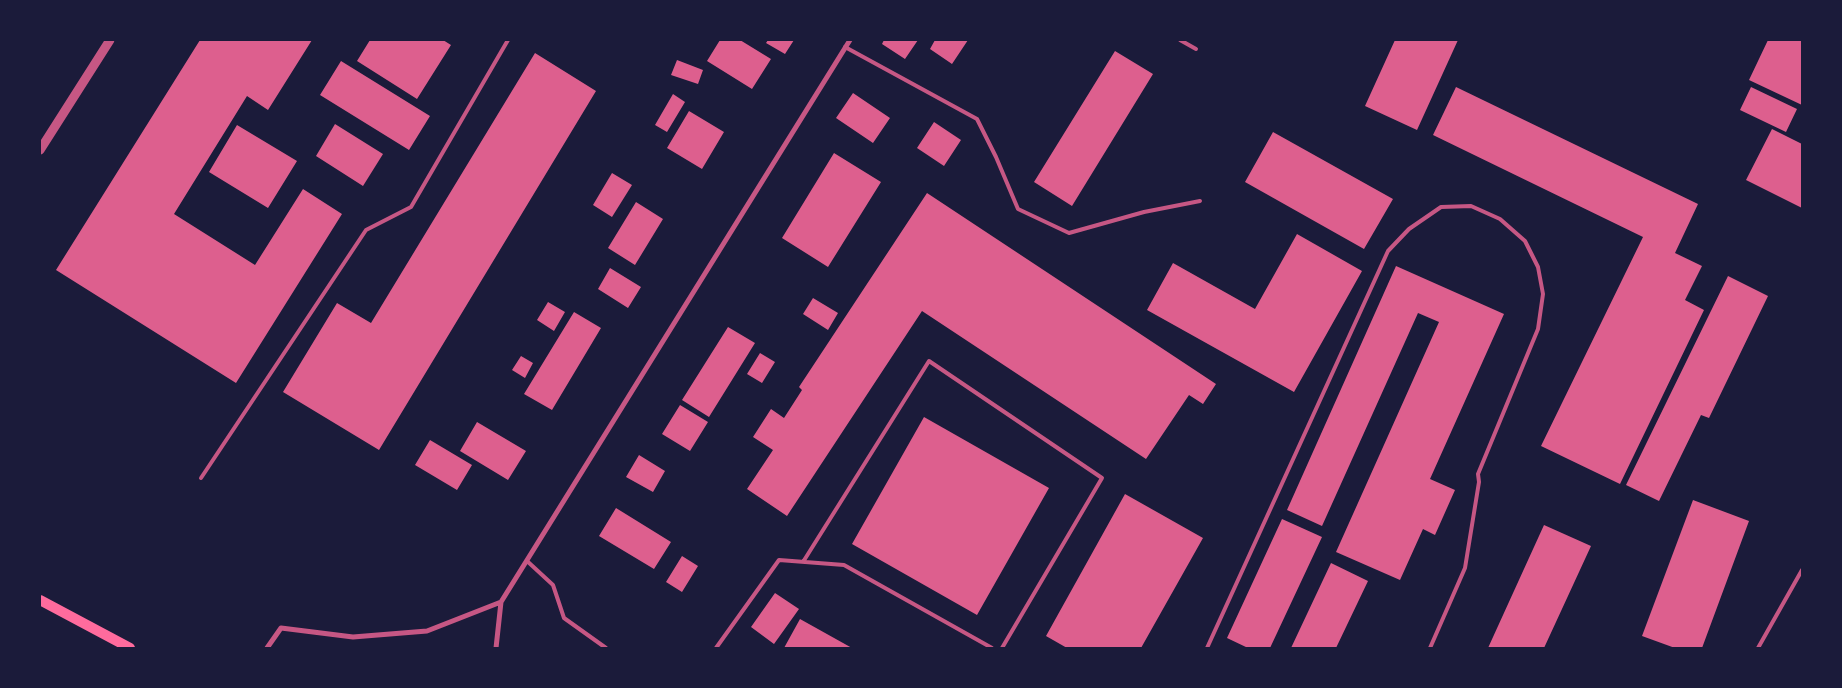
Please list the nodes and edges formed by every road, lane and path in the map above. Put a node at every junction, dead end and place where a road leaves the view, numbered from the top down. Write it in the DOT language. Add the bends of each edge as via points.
graph roads {
  1 [pos="110,40"];
  2 [pos="508,40"];
  3 [pos="850,40"];
  4 [pos="1180,40"];
  5 [pos="845,47"];
  6 [pos="1196,49"];
  7 [pos="40,150"];
  8 [pos="1200,201"];
  9 [pos="200,478"];
  10 [pos="526,561"];
  11 [pos="803,562"];
  12 [pos="1802,570"];
  13 [pos="40,600"];
  14 [pos="501,602"];
  15 [pos="130,648"];
  16 [pos="267,648"];
  17 [pos="496,648"];
  18 [pos="606,648"];
  19 [pos="716,648"];
  20 [pos="992,648"];
  21 [pos="1002,648"];
  22 [pos="1207,648"];
  23 [pos="1430,648"];
  24 [pos="1758,648"];
  1 -- 7 [label="street"];
  2 -- 9 [label="lane" via="411,207 366,230"];
  3 -- 5 [label="street"];
  4 -- 6 [label="lane"];
  5 -- 8 [label="lane" via="977,119 1018,209 1069,233 1144,212"];
  5 -- 10 [label="street"];
  10 -- 14 [label="street"];
  10 -- 18 [label="lane" via="552,585 564,618"];
  11 -- 19 [label="lane" via="779,560"];
  11 -- 20 [label="lane" via="844,565"];
  11 -- 21 [label="lane" via="929,361 1102,478"];
  12 -- 24 [label="lane"];
  13 -- 15 [label="main road"];
  14 -- 16 [label="street" via="427,631 353,637 281,628"];
  14 -- 17 [label="street"];
  22 -- 23 [label="lane" via="1388,251 1409,229 1440,207 1471,206 1500,219 1525,240 1538,267 1543,294 1538,329 1478,474 1465,568"];
}
